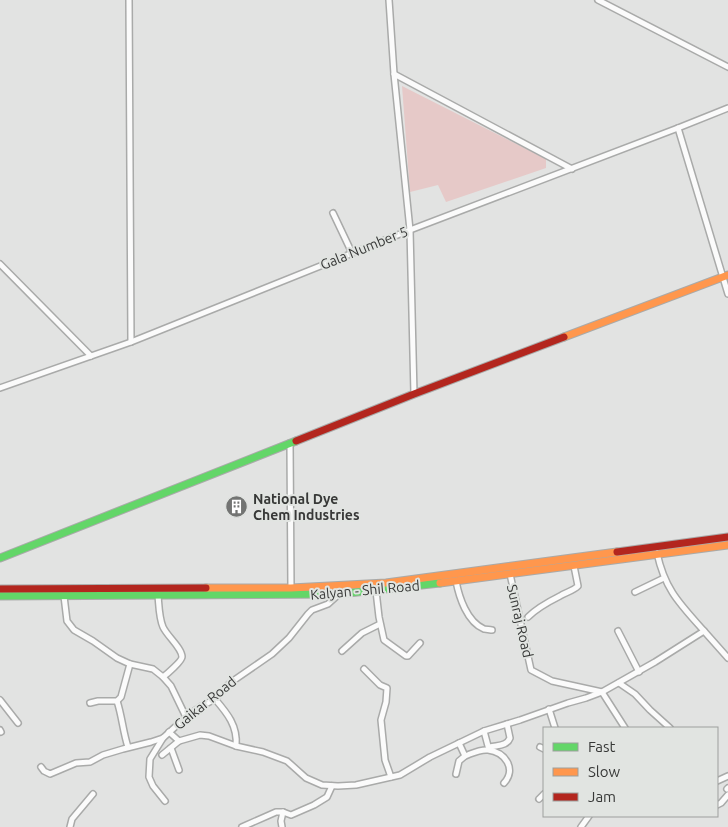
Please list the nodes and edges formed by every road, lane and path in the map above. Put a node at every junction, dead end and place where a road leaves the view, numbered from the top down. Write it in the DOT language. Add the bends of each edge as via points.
graph roads {
  1 [pos="129,0"];
  2 [pos="389,0"];
  3 [pos="598,0"];
  4 [pos="728,67"];
  5 [pos="394,74"];
  6 [pos="728,108"];
  7 [pos="678,128"];
  8 [pos="572,169"];
  9 [pos="333,213"];
  10 [pos="410,230"];
  11 [pos="352,253"];
  12 [pos="0,264"];
  13 [pos="725,276"];
  14 [pos="728,294"];
  15 [pos="131,342"];
  16 [pos="91,356"];
  17 [pos="0,388"];
  18 [pos="414,394"];
  19 [pos="290,443"];
  20 [pos="728,538"];
  21 [pos="728,545"];
  22 [pos="657,551"];
  23 [pos="0,558"];
  24 [pos="574,566"];
  25 [pos="510,574"];
  26 [pos="664,578"];
  27 [pos="456,581"];
  28 [pos="339,586"];
  29 [pos="291,588"];
  30 [pos="0,589"];
  31 [pos="376,591"];
  32 [pos="124,592"];
  33 [pos="635,592"];
  34 [pos="339,594"];
  35 [pos="158,595"];
  36 [pos="0,596"];
  37 [pos="64,596"];
  38 [pos="528,617"];
  39 [pos="380,624"];
  40 [pos="492,630"];
  41 [pos="618,631"];
  42 [pos="704,631"];
  43 [pos="420,644"];
  44 [pos="342,651"];
  45 [pos="728,658"];
  46 [pos="130,664"];
  47 [pos="364,669"];
  48 [pos="639,672"];
  49 [pos="163,678"];
  50 [pos="619,683"];
  51 [pos="602,692"];
  52 [pos="215,699"];
  53 [pos="0,700"];
  54 [pos="117,701"];
  55 [pos="90,703"];
  56 [pos="549,709"];
  57 [pos="186,716"];
  58 [pos="18,723"];
  59 [pos="507,724"];
  60 [pos="555,727"];
  61 [pos="624,727"];
  62 [pos="669,727"];
  63 [pos="484,731"];
  64 [pos="169,732"];
  65 [pos="163,738"];
  66 [pos="179,741"];
  67 [pos="459,743"];
  68 [pos="236,746"];
  69 [pos="128,747"];
  70 [pos="171,748"];
  71 [pos="162,755"];
  72 [pos="465,756"];
  73 [pos="41,767"];
  74 [pos="179,770"];
  75 [pos="456,774"];
  76 [pos="391,777"];
  77 [pos="504,783"];
  78 [pos="332,786"];
  79 [pos="728,791"];
  80 [pos="93,794"];
  81 [pos="543,795"];
  82 [pos="539,799"];
  83 [pos="164,801"];
  84 [pos="718,804"];
  85 [pos="283,812"];
  86 [pos="70,827"];
  87 [pos="242,827"];
  88 [pos="282,827"];
  1 -- 15 [label="street"];
  2 -- 5 [label="street"];
  3 -- 4 [label="street"];
  5 -- 8 [label="street"];
  5 -- 10 [label="street"];
  6 -- 7 [label="street, Gala Number 5"];
  7 -- 8 [label="street, Gala Number 5"];
  7 -- 13 [label="street"];
  8 -- 10 [label="street, Gala Number 5"];
  9 -- 11 [label="street"];
  10 -- 11 [label="street, Gala Number 5"];
  10 -- 18 [label="street"];
  11 -- 15 [label="street, Gala Number 5"];
  12 -- 16 [label="street"];
  13 -- 14 [label="street"];
  13 -- 18 [label="main road"];
  15 -- 16 [label="street, Gala Number 5"];
  16 -- 17 [label="street, Gala Number 5"];
  18 -- 19 [label="main road"];
  19 -- 23 [label="main road"];
  19 -- 29 [label="street"];
  20 -- 22 [label="main road, Kalyan - Shil Road"];
  21 -- 22 [label="main road, Kalyan - Shil Road"];
  22 -- 24 [label="main road, Kalyan - Shil Road"];
  22 -- 26 [label="street"];
  22 -- 28 [label="main road, Kalyan - Shil Road"];
  24 -- 25 [label="main road, Kalyan - Shil Road"];
  24 -- 38 [label="street" via="578,586 544,604"];
  25 -- 27 [label="main road, Kalyan - Shil Road"];
  25 -- 51 [label="street, Sunraj Road" via="531,670 552,681"];
  26 -- 33 [label="street"];
  26 -- 42 [label="street" via="678,601"];
  27 -- 31 [label="main road, Kalyan - Shil Road"];
  27 -- 40 [label="street" via="458,593 470,616 484,629"];
  28 -- 29 [label="main road, Kalyan - Shil Road"];
  28 -- 34 [label="street"];
  29 -- 32 [label="main road, Kalyan - Shil Road"];
  30 -- 32 [label="main road, Kalyan - Shil Road"];
  31 -- 34 [label="main road, Kalyan - Shil Road"];
  31 -- 39 [label="street"];
  32 -- 35 [label="main road, Kalyan - Shil Road"];
  32 -- 37 [label="main road, Kalyan - Shil Road"];
  34 -- 35 [label="main road, Kalyan - Shil Road"];
  34 -- 52 [label="street, Gaikar Road" via="328,604 312,610 281,646 230,683"];
  35 -- 49 [label="street" via="162,626 182,657"];
  36 -- 37 [label="main road, Kalyan - Shil Road"];
  37 -- 46 [label="street" via="67,621 74,630"];
  39 -- 43 [label="street" via="384,640 406,656"];
  39 -- 44 [label="street"];
  41 -- 48 [label="street"];
  42 -- 45 [label="street"];
  42 -- 48 [label="street"];
  46 -- 49 [label="street" via="152,669"];
  46 -- 54 [label="street"];
  47 -- 76 [label="street" via="387,688 381,720 385,760"];
  48 -- 50 [label="street"];
  49 -- 57 [label="street" via="171,686"];
  50 -- 51 [label="street"];
  50 -- 62 [label="street"];
  51 -- 56 [label="street"];
  51 -- 61 [label="street"];
  52 -- 57 [label="street, Gaikar Road"];
  52 -- 68 [label="street" via="234,726"];
  53 -- 58 [label="street"];
  54 -- 55 [label="street"];
  54 -- 69 [label="street"];
  56 -- 59 [label="street"];
  56 -- 60 [label="street"];
  57 -- 64 [label="street, Gaikar Road"];
  59 -- 63 [label="street"];
  59 -- 63 [label="street" via="510,738 505,744 488,746"];
  63 -- 67 [label="street"];
  64 -- 65 [label="street"];
  64 -- 66 [label="street, Gaikar Road"];
  65 -- 69 [label="street"];
  65 -- 83 [label="street" via="150,759 149,777"];
  66 -- 68 [label="street, Gaikar Road" via="200,735"];
  66 -- 70 [label="street"];
  67 -- 72 [label="street"];
  67 -- 76 [label="street"];
  68 -- 78 [label="street, Gaikar Road" via="287,761 306,778"];
  69 -- 73 [label="street" via="50,774"];
  70 -- 71 [label="street"];
  70 -- 74 [label="street"];
  72 -- 75 [label="street" via="459,761"];
  72 -- 77 [label="street" via="481,750 503,756 510,771"];
  76 -- 78 [label="street"];
  78 -- 85 [label="street" via="327,797 314,805 291,815"];
  79 -- 84 [label="street"];
  80 -- 86 [label="street" via="72,818"];
  81 -- 82 [label="street"];
  85 -- 87 [label="street"];
  85 -- 88 [label="street"];
}
